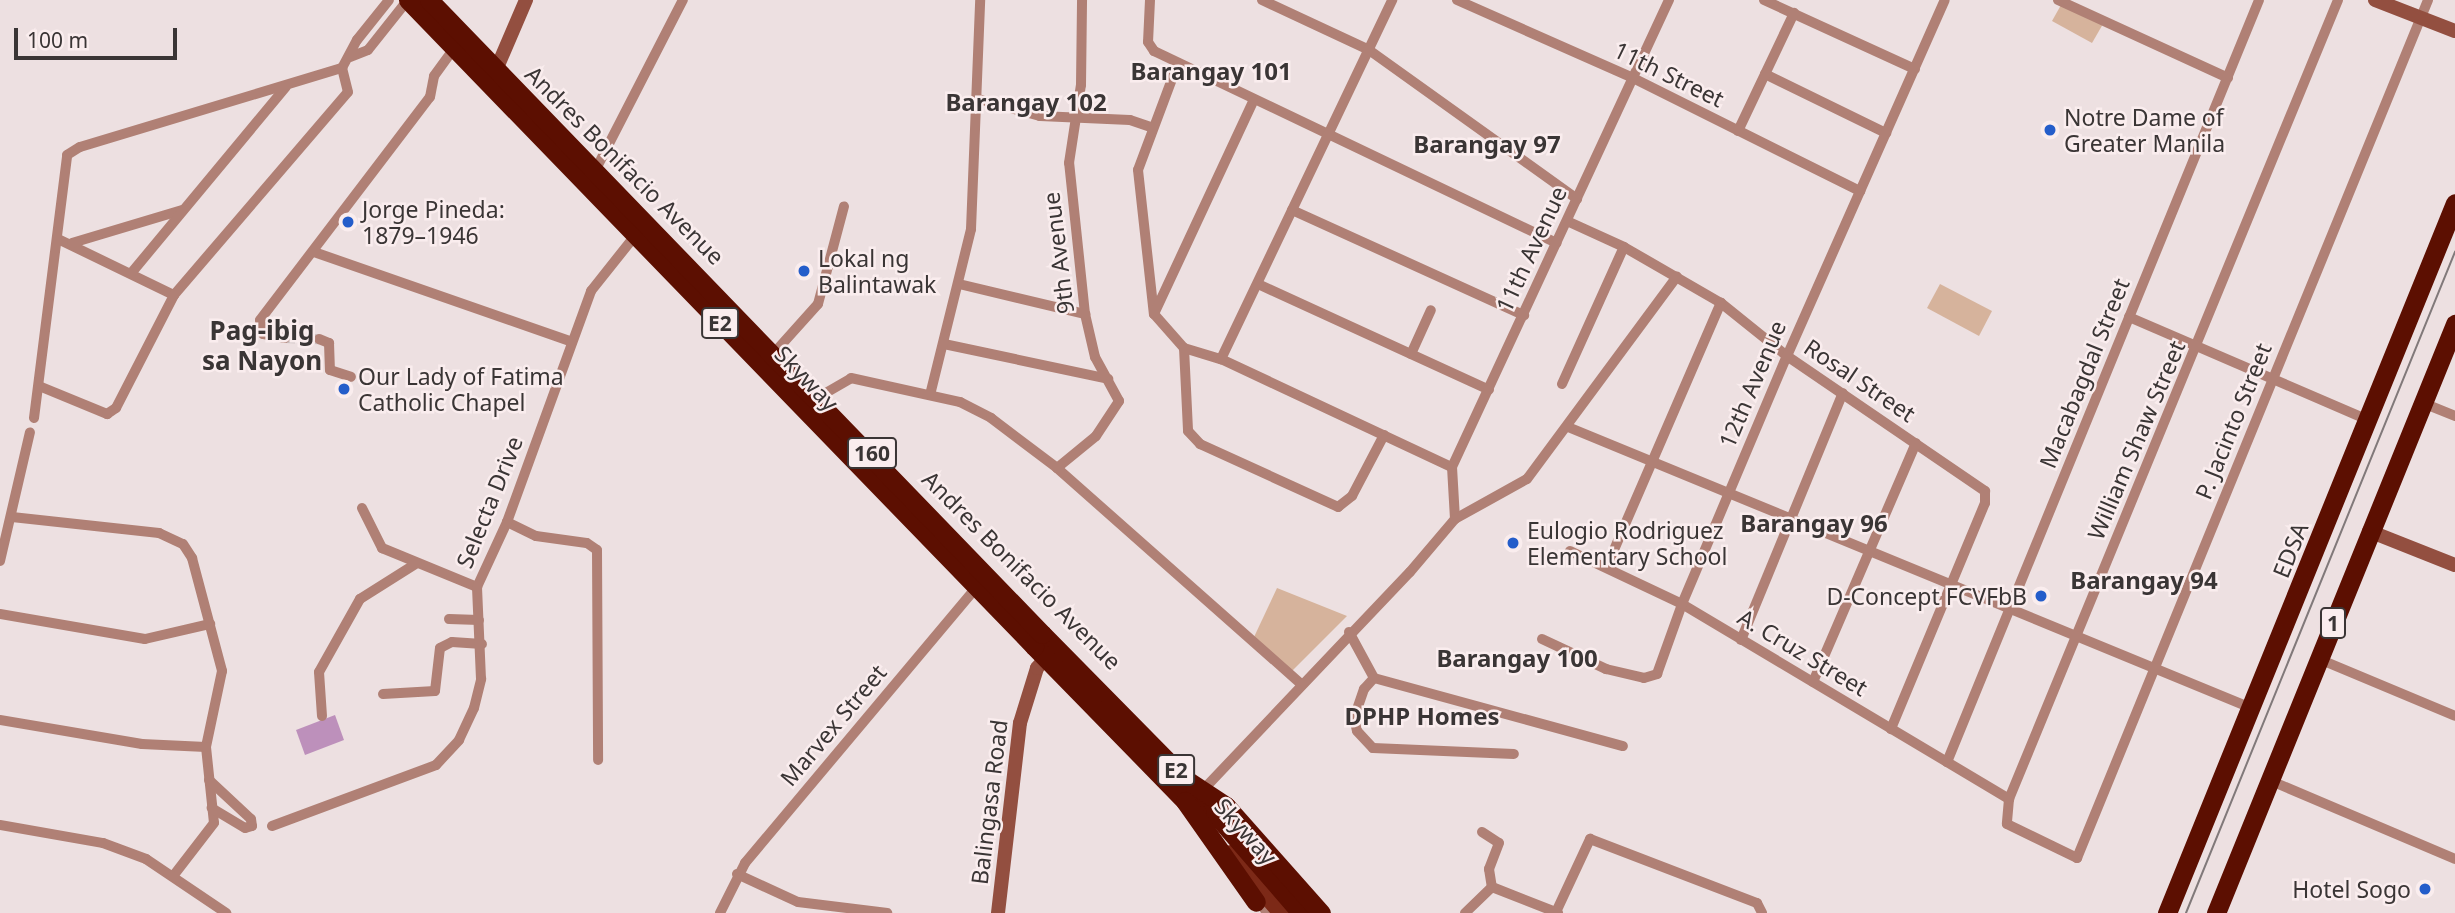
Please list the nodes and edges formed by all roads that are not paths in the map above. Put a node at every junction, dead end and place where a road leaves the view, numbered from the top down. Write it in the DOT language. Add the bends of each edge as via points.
graph roads {
  1 [pos="430,0"];
  2 [pos="526,0"];
  3 [pos="683,0"];
  4 [pos="980,0"];
  5 [pos="1082,0"];
  6 [pos="1150,0"];
  7 [pos="1262,0"];
  8 [pos="1392,0"];
  9 [pos="1457,0"];
  10 [pos="1669,0"];
  11 [pos="1765,0"];
  12 [pos="1945,0"];
  13 [pos="2058,0"];
  14 [pos="2259,0"];
  15 [pos="2337,0"];
  16 [pos="2375,0"];
  17 [pos="2428,0"];
  18 [pos="399,1"];
  19 [pos="1794,13"];
  20 [pos="2421,18"];
  21 [pos="2455,32"];
  22 [pos="1369,50"];
  23 [pos="450,54"];
  24 [pos="1178,63"];
  25 [pos="342,68"];
  26 [pos="496,68"];
  27 [pos="1914,69"];
  28 [pos="1765,74"];
  29 [pos="1633,78"];
  30 [pos="2228,78"];
  31 [pos="286,87"];
  32 [pos="486,91"];
  33 [pos="978,99"];
  34 [pos="1253,102"];
  35 [pos="1073,118"];
  36 [pos="1150,127"];
  37 [pos="1738,131"];
  38 [pos="1886,133"];
  39 [pos="1326,136"];
  40 [pos="596,169"];
  41 [pos="1860,191"];
  42 [pos="1577,199"];
  43 [pos="2455,203"];
  44 [pos="844,206"];
  45 [pos="182,210"];
  46 [pos="1292,210"];
  47 [pos="648,220"];
  48 [pos="1567,221"];
  49 [pos="58,239"];
  50 [pos="631,239"];
  51 [pos="72,243"];
  52 [pos="1557,243"];
  53 [pos="1624,247"];
  54 [pos="314,252"];
  55 [pos="133,271"];
  56 [pos="1677,276"];
  57 [pos="960,284"];
  58 [pos="1258,284"];
  59 [pos="174,295"];
  60 [pos="1721,303"];
  61 [pos="1431,310"];
  62 [pos="2455,310"];
  63 [pos="1085,314"];
  64 [pos="1154,314"];
  65 [pos="1524,315"];
  66 [pos="2129,317"];
  67 [pos="2453,329"];
  68 [pos="285,338"];
  69 [pos="319,339"];
  70 [pos="572,342"];
  71 [pos="944,344"];
  72 [pos="1184,348"];
  73 [pos="2197,348"];
  74 [pos="774,353"];
  75 [pos="1411,354"];
  76 [pos="1787,356"];
  77 [pos="1221,359"];
  78 [pos="351,377"];
  79 [pos="1108,379"];
  80 [pos="2272,381"];
  81 [pos="1562,384"];
  82 [pos="39,386"];
  83 [pos="1489,390"];
  84 [pos="1843,393"];
  85 [pos="930,395"];
  86 [pos="817,398"];
  87 [pos="2423,403"];
  88 [pos="2455,416"];
  89 [pos="34,418"];
  90 [pos="2368,420"];
  91 [pos="1568,427"];
  92 [pos="30,432"];
  93 [pos="1384,435"];
  94 [pos="1916,443"];
  95 [pos="1651,460"];
  96 [pos="1452,467"];
  97 [pos="1057,468"];
  98 [pos="1729,492"];
  99 [pos="362,508"];
  100 [pos="12,517"];
  101 [pos="1455,519"];
  102 [pos="1794,519"];
  103 [pos="507,522"];
  104 [pos="2369,531"];
  105 [pos="1870,550"];
  106 [pos="1570,551"];
  107 [pos="0,561"];
  108 [pos="417,563"];
  109 [pos="2455,565"];
  110 [pos="1607,566"];
  111 [pos="989,572"];
  112 [pos="1951,583"];
  113 [pos="477,587"];
  114 [pos="976,589"];
  115 [pos="1682,604"];
  116 [pos="2012,608"];
  117 [pos="0,614"];
  118 [pos="449,619"];
  119 [pos="479,621"];
  120 [pos="210,624"];
  121 [pos="1349,632"];
  122 [pos="2078,634"];
  123 [pos="1542,639"];
  124 [pos="1741,640"];
  125 [pos="482,644"];
  126 [pos="2319,659"];
  127 [pos="1044,660"];
  128 [pos="2156,666"];
  129 [pos="1374,678"];
  130 [pos="1813,682"];
  131 [pos="1300,683"];
  132 [pos="383,694"];
  133 [pos="2251,708"];
  134 [pos="322,716"];
  135 [pos="2455,716"];
  136 [pos="0,720"];
  137 [pos="1891,729"];
  138 [pos="1623,746"];
  139 [pos="206,747"];
  140 [pos="1514,754"];
  141 [pos="598,760"];
  142 [pos="1947,762"];
  143 [pos="1185,779"];
  144 [pos="209,780"];
  145 [pos="2269,780"];
  146 [pos="1193,796"];
  147 [pos="2009,799"];
  148 [pos="212,808"];
  149 [pos="0,825"];
  150 [pos="272,826"];
  151 [pos="1482,832"];
  152 [pos="1234,856"];
  153 [pos="2455,859"];
  154 [pos="737,874"];
  155 [pos="174,875"];
  156 [pos="1492,887"];
  157 [pos="2219,912"];
  158 [pos="226,913"];
  159 [pos="720,913"];
  160 [pos="887,913"];
  161 [pos="998,913"];
  162 [pos="1266,913"];
  163 [pos="1284,913"];
  164 [pos="1303,913"];
  165 [pos="1321,913"];
  166 [pos="1465,913"];
  167 [pos="1557,913"];
  168 [pos="1762,913"];
  169 [pos="2167,913"];
  1 -- 26 [label="main road, Andres Bonifacio Avenue / 160"];
  1 -- 143 [label="highway, Skyway / E2, bridge"];
  2 -- 26 [label="street"];
  3 -- 40 [label="street"];
  4 -- 33 [label="street"];
  5 -- 35 [label="street, 9th Avenue" via="1080,85"];
  6 -- 24 [label="street" via="1148,42 1154,51"];
  7 -- 22 [label="street"];
  8 -- 22 [label="street"];
  9 -- 29 [label="street, 11th Street"];
  10 -- 29 [label="street, 11th Avenue"];
  11 -- 19 [label="street"];
  12 -- 27 [label="street, 12th Avenue"];
  13 -- 30 [label="street"];
  14 -- 30 [label="street, Macabagdal Street"];
  15 -- 73 [label="street, William Shaw Street"];
  16 -- 20 [label="street"];
  17 -- 20 [label="street, P. Jacinto Street"];
  18 -- 23 [label="main road, Andres Bonifacio Avenue / 160"];
  18 -- 25 [label="street" via="368,50 350,57"];
  18 -- 146 [label="highway, Skyway / E2, bridge"];
  19 -- 27 [label="street"];
  19 -- 28 [label="street"];
  20 -- 21 [label="street"];
  20 -- 80 [label="street, P. Jacinto Street"];
  22 -- 39 [label="street"];
  22 -- 42 [label="street"];
  23 -- 32 [label="main road, Andres Bonifacio Avenue / 160"];
  23 -- 54 [label="street" via="434,76 430,97"];
  24 -- 34 [label="street"];
  24 -- 36 [label="street"];
  25 -- 31 [label="street"];
  25 -- 59 [label="street" via="348,92"];
  26 -- 32 [label="street"];
  26 -- 40 [label="main road, Andres Bonifacio Avenue / 160"];
  27 -- 38 [label="street, 12th Avenue"];
  28 -- 37 [label="street"];
  28 -- 38 [label="street"];
  29 -- 37 [label="street, 11th Street"];
  29 -- 42 [label="street, 11th Avenue"];
  30 -- 66 [label="street, Macabagdal Street"];
  31 -- 45 [label="street"];
  31 -- 49 [label="street" via="80,147 67,155"];
  32 -- 50 [label="main road, Andres Bonifacio Avenue / 160"];
  33 -- 35 [label="street" via="1040,116"];
  33 -- 57 [label="street" via="971,229"];
  34 -- 39 [label="street"];
  34 -- 64 [label="street"];
  35 -- 36 [label="street" via="1130,120"];
  35 -- 63 [label="street, 9th Avenue" via="1069,163"];
  36 -- 64 [label="street" via="1138,170"];
  37 -- 41 [label="street, 11th Street"];
  38 -- 41 [label="street, 12th Avenue"];
  39 -- 46 [label="street"];
  39 -- 52 [label="street"];
  40 -- 47 [label="main road, Andres Bonifacio Avenue / 160"];
  41 -- 76 [label="street, 12th Avenue"];
  42 -- 48 [label="street, 11th Avenue"];
  43 -- 90 [label="highway, EDSA / 1"];
  44 -- 74 [label="street" via="818,304"];
  45 -- 51 [label="street"];
  45 -- 55 [label="street"];
  46 -- 58 [label="street"];
  46 -- 65 [label="street"];
  47 -- 50 [label="street, Selecta Drive"];
  47 -- 74 [label="main road, Andres Bonifacio Avenue / 160"];
  48 -- 52 [label="street, 11th Avenue"];
  48 -- 53 [label="street, Rosal Street"];
  49 -- 51 [label="street"];
  49 -- 82 [label="street"];
  50 -- 70 [label="street, Selecta Drive" via="594,286"];
  50 -- 114 [label="main road, Andres Bonifacio Avenue / 160"];
  51 -- 55 [label="street"];
  52 -- 65 [label="street, 11th Avenue"];
  53 -- 56 [label="street, Rosal Street"];
  53 -- 81 [label="street"];
  54 -- 68 [label="street" via="259,323 266,336"];
  54 -- 70 [label="street"];
  55 -- 59 [label="street"];
  56 -- 60 [label="street, Rosal Street"];
  56 -- 91 [label="street"];
  57 -- 63 [label="street"];
  57 -- 71 [label="street"];
  58 -- 75 [label="street"];
  58 -- 77 [label="street"];
  59 -- 82 [label="street" via="116,408 107,414"];
  60 -- 76 [label="street, Rosal Street"];
  60 -- 95 [label="street"];
  61 -- 75 [label="street"];
  62 -- 67 [label="highway"];
  63 -- 79 [label="street, 9th Avenue" via="1095,357"];
  64 -- 72 [label="street"];
  65 -- 83 [label="street, 11th Avenue"];
  66 -- 73 [label="street"];
  66 -- 116 [label="street, Macabagdal Street"];
  67 -- 87 [label="highway, 1"];
  69 -- 78 [label="street" via="329,343 330,370"];
  70 -- 103 [label="street, Selecta Drive"];
  71 -- 79 [label="street"];
  71 -- 85 [label="street"];
  72 -- 77 [label="street"];
  72 -- 93 [label="street" via="1185,417 1193,438 1332,506 1348,502"];
  73 -- 80 [label="street"];
  73 -- 122 [label="street, William Shaw Street"];
  74 -- 86 [label="main road, Andres Bonifacio Avenue / 160"];
  75 -- 83 [label="street"];
  76 -- 84 [label="street, Rosal Street"];
  76 -- 98 [label="street, 12th Avenue"];
  77 -- 93 [label="street"];
  79 -- 97 [label="street, 9th Avenue" via="1119,401 1111,419"];
  80 -- 90 [label="street"];
  80 -- 128 [label="street, P. Jacinto Street"];
  82 -- 89 [label="street"];
  83 -- 96 [label="street, 11th Avenue"];
  84 -- 94 [label="street, Rosal Street"];
  84 -- 102 [label="street"];
  85 -- 86 [label="street" via="850,378"];
  85 -- 97 [label="street" via="960,402 991,418"];
  86 -- 111 [label="main road, Andres Bonifacio Avenue / 160"];
  87 -- 88 [label="street"];
  87 -- 104 [label="highway, 1"];
  90 -- 133 [label="highway, EDSA / 1"];
  91 -- 95 [label="street"];
  91 -- 101 [label="street" via="1527,479"];
  92 -- 100 [label="street"];
  93 -- 96 [label="street"];
  94 -- 105 [label="street"];
  94 -- 112 [label="street, Rosal Street" via="1985,491"];
  95 -- 98 [label="street"];
  95 -- 110 [label="street"];
  96 -- 101 [label="street, 11th Avenue"];
  97 -- 131 [label="street"];
  98 -- 102 [label="street"];
  98 -- 115 [label="street, 12th Avenue"];
  99 -- 108 [label="street" via="380,546"];
  100 -- 107 [label="street"];
  100 -- 120 [label="street" via="173,538 192,558"];
  101 -- 121 [label="street"];
  102 -- 105 [label="street"];
  102 -- 124 [label="street"];
  103 -- 113 [label="street, Selecta Drive"];
  103 -- 141 [label="street" via="536,536 593,546 598,557"];
  104 -- 109 [label="street"];
  104 -- 126 [label="highway, 1"];
  105 -- 112 [label="street"];
  105 -- 130 [label="street"];
  106 -- 110 [label="street, A. Cruz Street"];
  108 -- 113 [label="street"];
  108 -- 134 [label="street" via="360,599 319,671"];
  110 -- 115 [label="street, A. Cruz Street"];
  111 -- 114 [label="street, Marvex Street"];
  111 -- 146 [label="main road, Andres Bonifacio Avenue / 160"];
  112 -- 116 [label="street"];
  112 -- 137 [label="street"];
  113 -- 119 [label="street, Selecta Drive"];
  114 -- 127 [label="main road, Andres Bonifacio Avenue / 160"];
  114 -- 154 [label="street, Marvex Street"];
  115 -- 123 [label="street, 12th Avenue" via="1659,670 1652,677 1606,669"];
  115 -- 124 [label="street, A. Cruz Street"];
  116 -- 122 [label="street"];
  116 -- 142 [label="street, Macabagdal Street"];
  117 -- 120 [label="street" via="145,639"];
  118 -- 119 [label="street"];
  119 -- 125 [label="street, Selecta Drive"];
  120 -- 139 [label="street" via="222,671"];
  121 -- 129 [label="street"];
  121 -- 131 [label="street"];
  122 -- 128 [label="street"];
  122 -- 147 [label="street, William Shaw Street"];
  124 -- 130 [label="street, A. Cruz Street"];
  125 -- 132 [label="street" via="452,642 440,648 435,691"];
  125 -- 150 [label="street, Selecta Drive" via="474,708 459,740 436,765"];
  126 -- 135 [label="street"];
  126 -- 145 [label="highway, 1"];
  127 -- 152 [label="main road, Andres Bonifacio Avenue / 160"];
  127 -- 161 [label="street, Balingasa Road" via="1037,668 1020,723"];
  128 -- 133 [label="street"];
  128 -- 147 [label="street, P. Jacinto Street" via="2077,858 2007,824"];
  129 -- 138 [label="street"];
  129 -- 140 [label="street" via="1364,689 1354,718 1357,731 1373,748"];
  130 -- 137 [label="street, A. Cruz Street"];
  131 -- 146 [label="street"];
  133 -- 169 [label="highway, EDSA / 1"];
  136 -- 139 [label="street" via="142,744"];
  137 -- 142 [label="street, A. Cruz Street"];
  139 -- 144 [label="street"];
  142 -- 147 [label="street, A. Cruz Street"];
  143 -- 164 [label="highway, Skyway / E2, bridge"];
  143 -- 165 [label="highway, bridge" via="1226,806"];
  144 -- 148 [label="street"];
  144 -- 148 [label="street" via="251,819 252,826 245,828"];
  145 -- 153 [label="street"];
  145 -- 157 [label="highway, 1"];
  146 -- 162 [label="highway, bridge"];
  146 -- 163 [label="highway, Skyway / E2, bridge"];
  146 -- 164 [label="main road, Andres Bonifacio Avenue / 160"];
  148 -- 155 [label="street" via="214,823"];
  149 -- 155 [label="street" via="103,843"];
  151 -- 156 [label="street" via="1499,843 1490,865"];
  152 -- 162 [label="street, Andres Bonifacio Avenue"];
  152 -- 163 [label="main road, Andres Bonifacio Avenue / 160"];
  154 -- 159 [label="street, Marvex Street"];
  154 -- 160 [label="street" via="798,902"];
  155 -- 158 [label="street"];
  156 -- 166 [label="street"];
  156 -- 167 [label="street"];
  167 -- 168 [label="street" via="1590,839 1756,903"];
}
